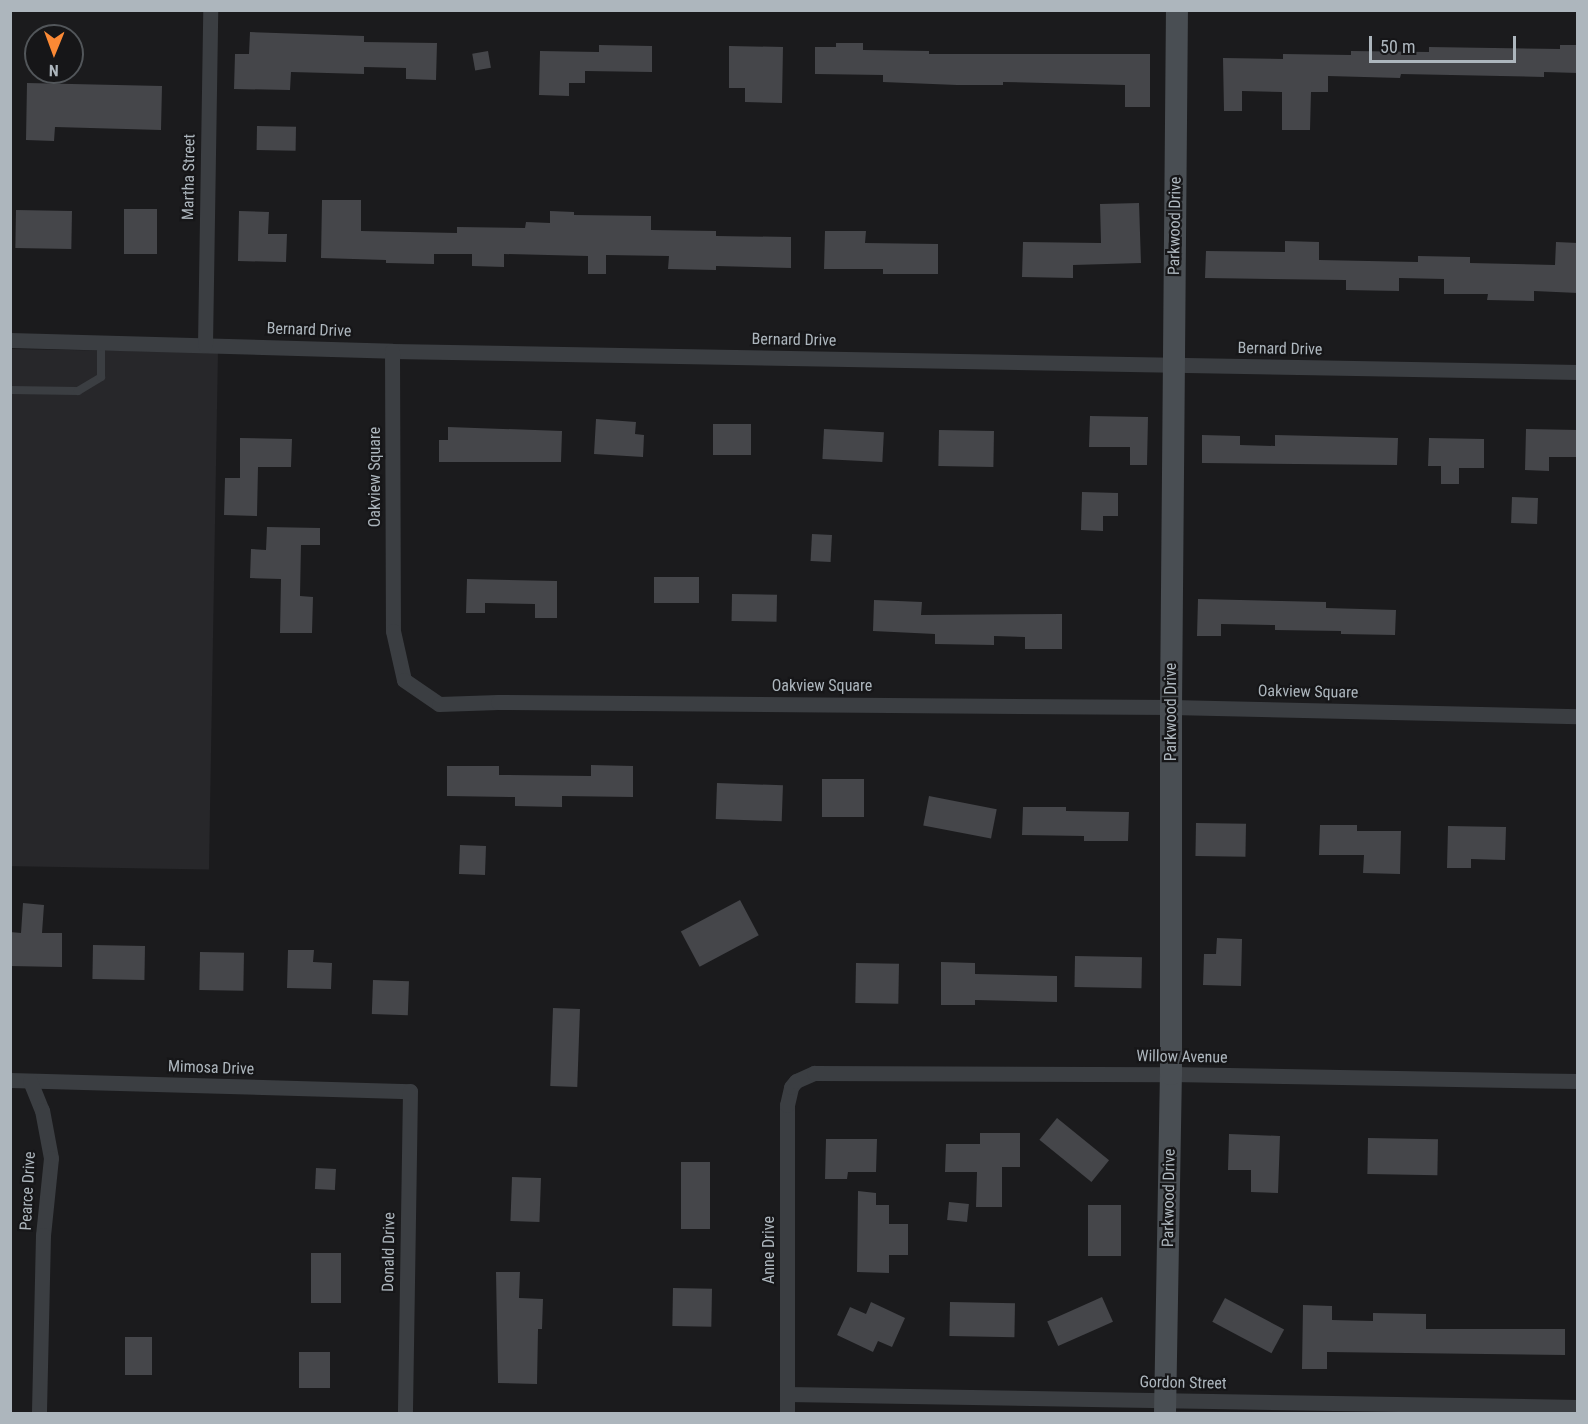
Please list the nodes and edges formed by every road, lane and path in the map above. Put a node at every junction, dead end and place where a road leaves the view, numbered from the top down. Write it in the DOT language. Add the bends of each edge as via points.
graph roads {
  1 [pos="210,10"];
  2 [pos="1177,10"];
  3 [pos="10,340"];
  4 [pos="101,342"];
  5 [pos="205,345"];
  6 [pos="392,351"];
  7 [pos="1173,365"];
  8 [pos="1578,372"];
  9 [pos="10,390"];
  10 [pos="1171,707"];
  11 [pos="1578,716"];
  12 [pos="1171,1074"];
  13 [pos="10,1080"];
  14 [pos="30,1081"];
  15 [pos="1578,1082"];
  16 [pos="791,1087"];
  17 [pos="410,1091"];
  18 [pos="787,1394"];
  19 [pos="1165,1407"];
  20 [pos="1578,1407"];
  21 [pos="39,1413"];
  22 [pos="405,1413"];
  23 [pos="787,1413"];
  1 -- 5 [label="street, Martha Street"];
  2 -- 7 [label="street, Parkwood Drive"];
  3 -- 4 [label="street, Bernard Drive"];
  4 -- 5 [label="street, Bernard Drive"];
  4 -- 9 [label="lane" via="101,377 78,391"];
  5 -- 6 [label="street, Bernard Drive"];
  6 -- 7 [label="street, Bernard Drive"];
  6 -- 10 [label="street, Oakview Square" via="393,631 404,680 439,704"];
  7 -- 8 [label="street, Bernard Drive"];
  7 -- 10 [label="street, Parkwood Drive"];
  10 -- 11 [label="street, Oakview Square"];
  10 -- 12 [label="street, Parkwood Drive"];
  12 -- 15 [label="street, Willow Avenue"];
  12 -- 16 [label="street, Willow Avenue" via="835,1071 814,1073"];
  12 -- 19 [label="street, Parkwood Drive"];
  13 -- 14 [label="street, Mimosa Drive"];
  14 -- 17 [label="street, Mimosa Drive"];
  14 -- 21 [label="street, Pearce Drive" via="42,1110 51,1158 43,1235"];
  16 -- 18 [label="street, Anne Drive" via="786,1105"];
  17 -- 22 [label="street, Donald Drive"];
  18 -- 19 [label="street, Gordon Street"];
  18 -- 23 [label="street, Anne Drive"];
  19 -- 20 [label="street, Gordon Street"];
}
